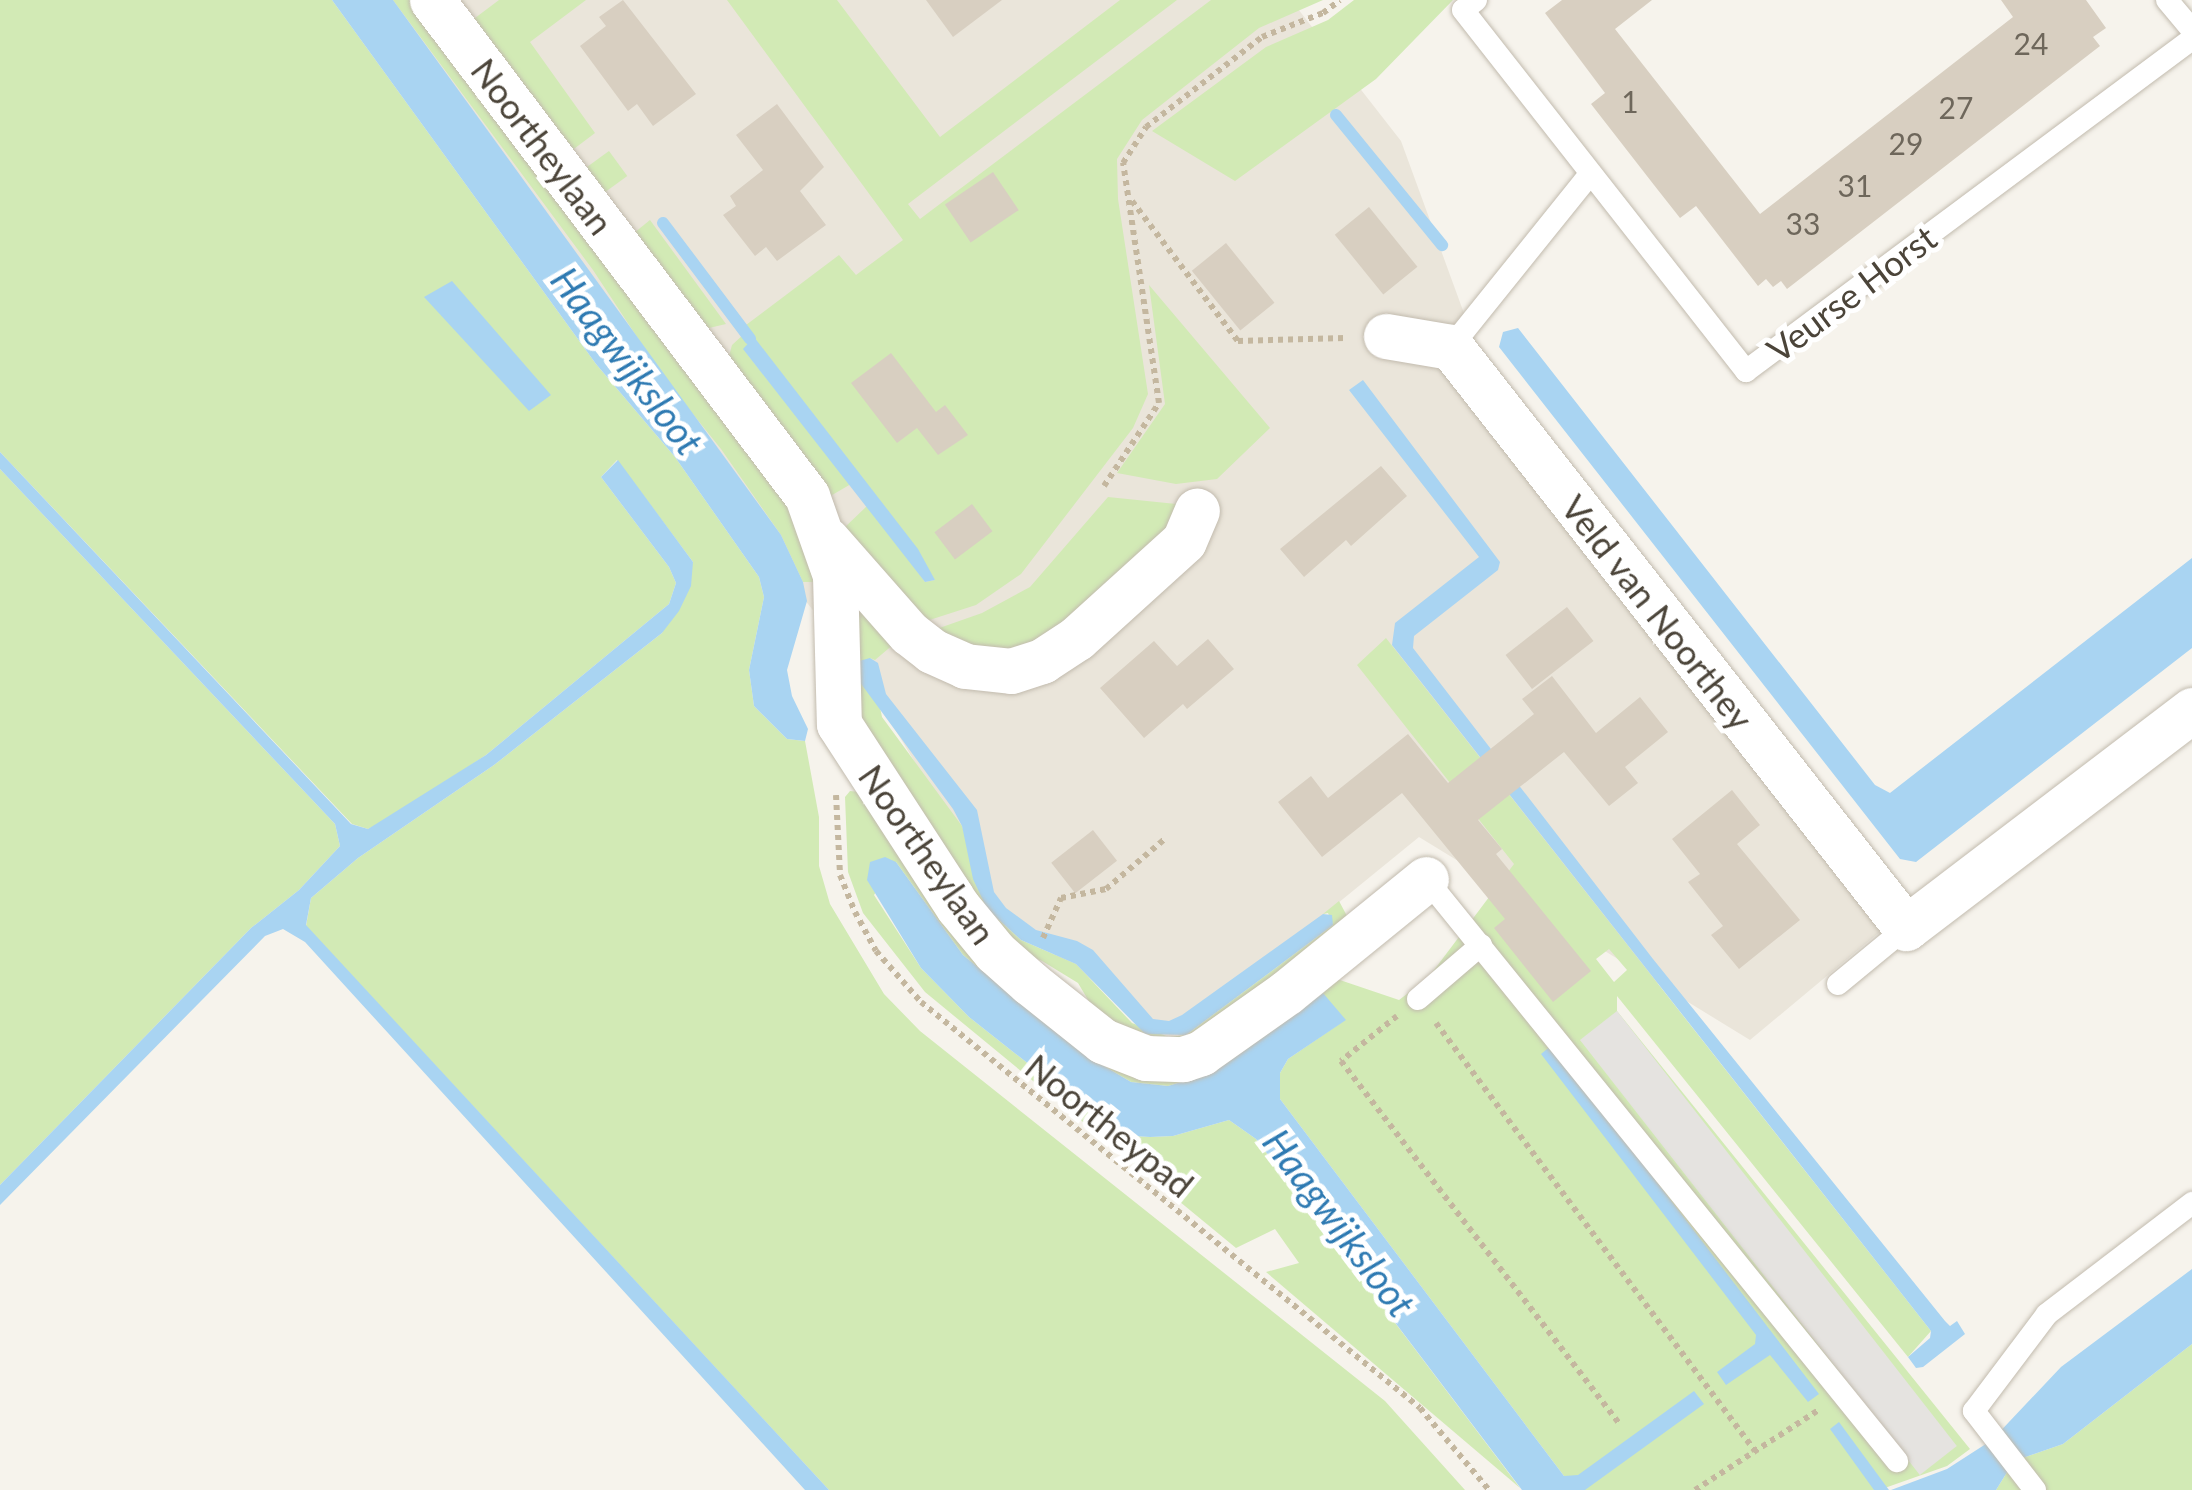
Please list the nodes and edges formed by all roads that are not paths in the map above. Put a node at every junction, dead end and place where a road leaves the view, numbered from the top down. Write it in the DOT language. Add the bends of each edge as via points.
graph roads {
  1 [pos="1476,0"];
  2 [pos="2166,0"];
  3 [pos="449,6"];
  4 [pos="2192,30"];
  5 [pos="2192,39"];
  6 [pos="1590,174"];
  7 [pos="1386,336"];
  8 [pos="1451,347"];
  9 [pos="1197,511"];
  10 [pos="825,538"];
  11 [pos="2192,710"];
  12 [pos="1426,879"];
  13 [pos="1906,928"];
  14 [pos="1482,945"];
  15 [pos="1838,984"];
  16 [pos="1418,999"];
  17 [pos="2192,1203"];
  18 [pos="1896,1461"];
  19 [pos="2035,1490"];
  1 -- 6 [label="lane, Veurse Horst" via="1463,10"];
  2 -- 4 [label="lane"];
  3 -- 10 [label="street, Noortheylaan" via="807,496"];
  5 -- 6 [label="lane, Veurse Horst" via="1746,371"];
  6 -- 8 [label="lane"];
  7 -- 8 [label="street"];
  8 -- 13 [label="street, Veld van Noorthey"];
  9 -- 10 [label="street, Noortheylaan" via="1184,541 1077,638 1042,662 1011,671 965,666 932,651"];
  10 -- 12 [label="street, Noortheylaan" via="835,575 839,724 930,867 995,952 1103,1041 1146,1058 1183,1058 1226,1038"];
  11 -- 13 [label="street"];
  12 -- 14 [label="lane"];
  13 -- 15 [label="lane"];
  14 -- 16 [label="lane"];
  14 -- 18 [label="lane"];
  17 -- 19 [label="lane" via="2047,1314 1974,1411"];
}
